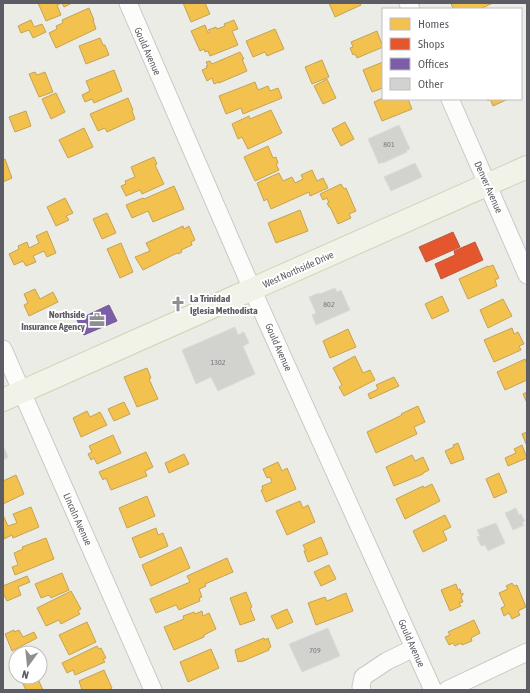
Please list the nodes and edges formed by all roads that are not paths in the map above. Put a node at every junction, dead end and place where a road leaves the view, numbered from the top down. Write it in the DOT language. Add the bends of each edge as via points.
graph roads {
  1 [pos="128,3"];
  2 [pos="450,100"];
  3 [pos="527,167"];
  4 [pos="487,184"];
  5 [pos="527,275"];
  6 [pos="252,289"];
  7 [pos="3,349"];
  8 [pos="13,396"];
  9 [pos="414,648"];
  10 [pos="527,652"];
  11 [pos="359,689"];
  12 [pos="154,690"];
  13 [pos="433,690"];
  14 [pos="447,690"];
  1 -- 6 [label="street, Gould Avenue"];
  2 -- 4 [label="street, Denver Avenue"];
  3 -- 4 [label="main road, West Northside Drive"];
  4 -- 5 [label="street, Denver Avenue"];
  4 -- 6 [label="main road, West Northside Drive"];
  6 -- 8 [label="main road, West Northside Drive"];
  6 -- 9 [label="street, Gould Avenue"];
  7 -- 8 [label="street, Lincoln Avenue"];
  8 -- 12 [label="street, Lincoln Avenue"];
  9 -- 11 [label="street" via="386,661 363,677"];
  9 -- 13 [label="street, Gould Avenue"];
  10 -- 14 [label="street"];
}
